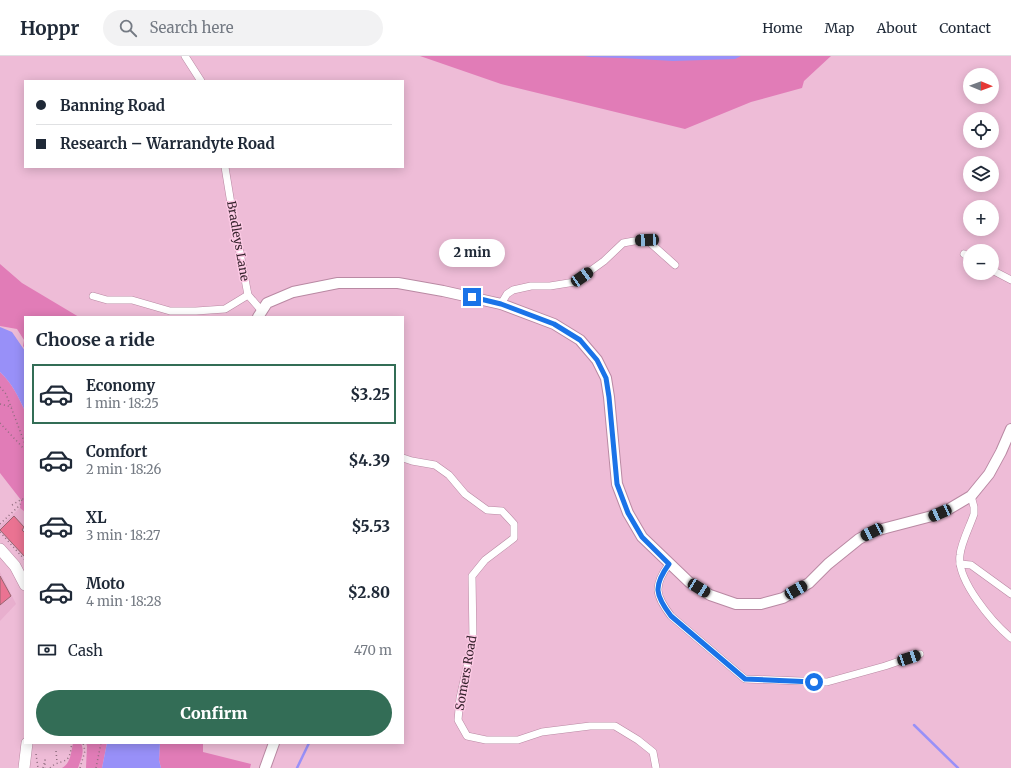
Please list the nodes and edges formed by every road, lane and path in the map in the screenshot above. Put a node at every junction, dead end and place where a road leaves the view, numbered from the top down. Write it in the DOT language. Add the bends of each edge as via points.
graph roads {
  1 [pos="185,56"];
  2 [pos="200,80"];
  3 [pos="225,168"];
  4 [pos="675,265"];
  5 [pos="999,274"];
  6 [pos="1011,280"];
  7 [pos="248,295"];
  8 [pos="94,296"];
  9 [pos="501,304"];
  10 [pos="260,313"];
  11 [pos="0,387"];
  12 [pos="0,404"];
  13 [pos="12,407"];
  14 [pos="0,423"];
  15 [pos="1011,429"];
  16 [pos="24,441"];
  17 [pos="24,449"];
  18 [pos="404,458"];
  19 [pos="971,496"];
  20 [pos="24,499"];
  21 [pos="12,505"];
  22 [pos="0,524"];
  23 [pos="0,532"];
  24 [pos="0,549"];
  25 [pos="24,559"];
  26 [pos="669,564"];
  27 [pos="960,564"];
  28 [pos="24,583"];
  29 [pos="1011,594"];
  30 [pos="1011,638"];
  31 [pos="920,654"];
  32 [pos="27,744"];
  33 [pos="72,744"];
  34 [pos="83,744"];
  35 [pos="101,744"];
  36 [pos="274,744"];
  37 [pos="56,751"];
  38 [pos="36,754"];
  39 [pos="57,762"];
  40 [pos="24,768"];
  41 [pos="38,768"];
  42 [pos="50,768"];
  43 [pos="80,768"];
  44 [pos="96,768"];
  45 [pos="264,768"];
  46 [pos="656,768"];
  1 -- 2 [label="street"];
  3 -- 7 [label="street, Bradleys Lane"];
  4 -- 9 [label="street" via="647,240 623,243 575,282 513,290"];
  5 -- 6 [label="street"];
  7 -- 8 [label="street" via="225,309 196,312 170,311 132,300 107,300"];
  7 -- 10 [label="street, Bradleys Lane"];
  9 -- 10 [label="main road" via="398,283 338,283 293,292 267,303"];
  9 -- 26 [label="main road" via="554,324 580,340 597,360 606,378 617,484 628,513 642,537"];
  11 -- 13 [label="path"];
  12 -- 13 [label="path"];
  13 -- 16 [label="path"];
  14 -- 17 [label="path"];
  15 -- 19 [label="main road" via="990,474"];
  18 -- 46 [label="street, Somers Road" via="435,465 449,475 465,494 487,510 502,512 514,524 514,538 485,560 472,576 473,640 460,698 458,720 467,736 486,740 518,740 542,732 590,726 615,726 653,752"];
  19 -- 26 [label="main road" via="932,516 872,532 828,564 809,583 783,598 761,604 736,604 710,595 689,582"];
  19 -- 27 [label="street" via="974,514 960,555"];
  20 -- 21 [label="path"];
  20 -- 22 [label="path"];
  23 -- 25 [label="path"];
  24 -- 28 [label="main road" via="15,566"];
  26 -- 31 [label="street" via="658,582 662,605 671,616 745,679 827,682"];
  27 -- 29 [label="street" via="970,565"];
  27 -- 30 [label="street" via="968,586 979,604"];
  32 -- 40 [label="main road"];
  33 -- 39 [label="path" via="69,758"];
  34 -- 43 [label="path"];
  35 -- 44 [label="path"];
  36 -- 45 [label="main road"];
  37 -- 39 [label="path"];
  38 -- 41 [label="path"];
  39 -- 42 [label="path"];
}
